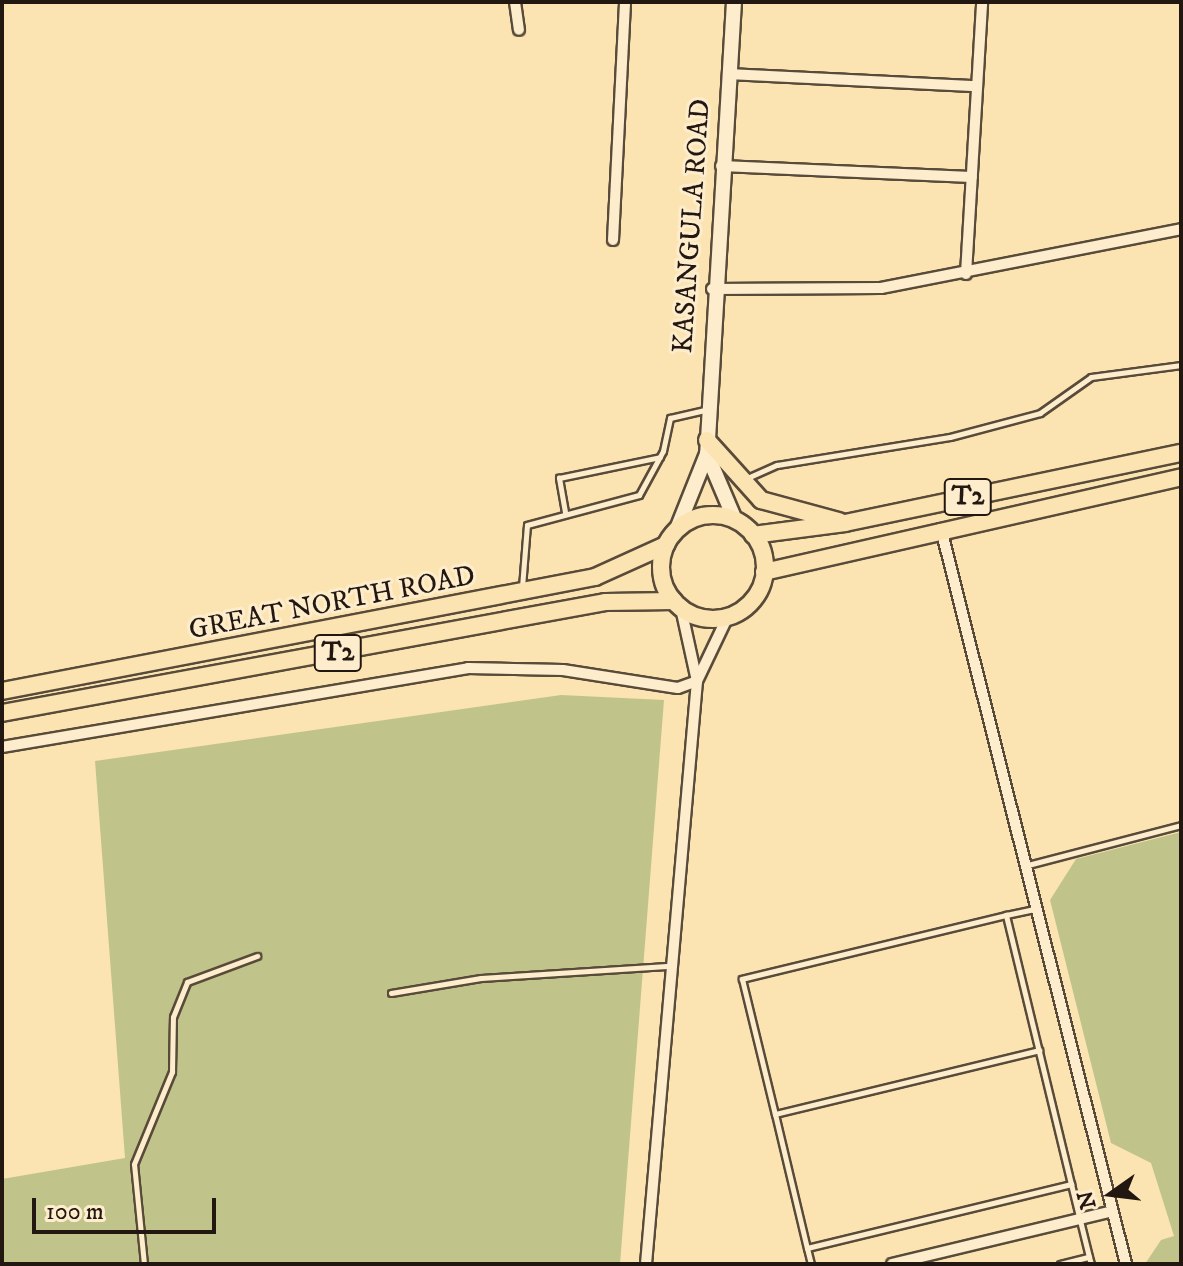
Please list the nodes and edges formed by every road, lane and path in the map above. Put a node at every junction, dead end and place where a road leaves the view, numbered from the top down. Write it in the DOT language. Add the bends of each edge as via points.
graph roads {
  1 [pos="515,2"];
  2 [pos="625,2"];
  3 [pos="734,2"];
  4 [pos="982,2"];
  5 [pos="519,30"];
  6 [pos="728,74"];
  7 [pos="977,86"];
  8 [pos="721,166"];
  9 [pos="972,177"];
  10 [pos="1181,229"];
  11 [pos="613,240"];
  12 [pos="966,274"];
  13 [pos="712,289"];
  14 [pos="1181,365"];
  15 [pos="708,409"];
  16 [pos="707,447"];
  17 [pos="1181,453"];
  18 [pos="660,457"];
  19 [pos="1181,477"];
  20 [pos="739,484"];
  21 [pos="565,512"];
  22 [pos="735,520"];
  23 [pos="845,523"];
  24 [pos="941,527"];
  25 [pos="677,529"];
  26 [pos="753,535"];
  27 [pos="666,545"];
  28 [pos="764,572"];
  29 [pos="522,592"];
  30 [pos="677,604"];
  31 [pos="728,616"];
  32 [pos="697,681"];
  33 [pos="3,688"];
  34 [pos="2,713"];
  35 [pos="2,747"];
  36 [pos="1181,825"];
  37 [pos="1023,867"];
  38 [pos="1034,909"];
  39 [pos="1006,915"];
  40 [pos="257,956"];
  41 [pos="667,966"];
  42 [pos="391,993"];
  43 [pos="1039,1050"];
  44 [pos="775,1114"];
  45 [pos="1071,1184"];
  46 [pos="1112,1211"];
  47 [pos="1080,1219"];
  48 [pos="807,1248"];
  49 [pos="1090,1260"];
  50 [pos="144,1264"];
  51 [pos="646,1264"];
  52 [pos="811,1264"];
  53 [pos="892,1264"];
  54 [pos="1060,1264"];
  55 [pos="1126,1264"];
  1 -- 5 [label="street"];
  2 -- 11 [label="street"];
  3 -- 6 [label="main road, KASANGULA ROAD"];
  4 -- 7 [label="street"];
  6 -- 7 [label="street"];
  6 -- 8 [label="main road, KASANGULA ROAD"];
  7 -- 9 [label="street"];
  8 -- 9 [label="street"];
  8 -- 13 [label="main road, KASANGULA ROAD"];
  9 -- 12 [label="street"];
  10 -- 12 [label="street"];
  12 -- 13 [label="street" via="829,293"];
  13 -- 15 [label="main road, KASANGULA ROAD"];
  14 -- 20 [label="lane" via="1091,377 1040,413 950,437 777,465"];
  15 -- 16 [label="main road, KASANGULA ROAD"];
  15 -- 18 [label="lane" via="670,418"];
  16 -- 20 [label="main road"];
  16 -- 22 [label="main road, KASANGULA ROAD"];
  16 -- 25 [label="main road, KASANGULA ROAD"];
  17 -- 23 [label="main road, T2"];
  18 -- 21 [label="lane" via="639,495"];
  18 -- 21 [label="lane" via="559,478"];
  19 -- 24 [label="main road, T2"];
  20 -- 23 [label="main road" via="761,500"];
  21 -- 29 [label="lane" via="527,525"];
  22 -- 25 [label="main road" via="700,516"];
  22 -- 26 [label="main road"];
  23 -- 26 [label="main road, T2"];
  24 -- 28 [label="main road, T2"];
  24 -- 37 [label="street"];
  25 -- 27 [label="main road, T2"];
  26 -- 28 [label="main road"];
  27 -- 29 [label="main road, GREAT NORTH ROAD / T2" via="618,571"];
  27 -- 30 [label="main road" via="661,574"];
  28 -- 31 [label="main road" via="753,600"];
  29 -- 33 [label="main road, GREAT NORTH ROAD / T2"];
  30 -- 31 [label="main road, T2" via="709,619"];
  30 -- 32 [label="street"];
  30 -- 34 [label="main road, GREAT NORTH ROAD / T2" via="605,602"];
  31 -- 32 [label="street"];
  32 -- 35 [label="street" via="678,688 563,670 468,668"];
  32 -- 41 [label="street"];
  36 -- 37 [label="lane"];
  37 -- 38 [label="street"];
  38 -- 39 [label="lane"];
  38 -- 46 [label="street"];
  39 -- 43 [label="lane"];
  39 -- 44 [label="lane" via="742,979"];
  40 -- 50 [label="lane" via="187,982 173,1017 172,1072 134,1164"];
  41 -- 42 [label="lane" via="481,978"];
  41 -- 51 [label="street"];
  43 -- 44 [label="lane"];
  43 -- 45 [label="lane"];
  44 -- 48 [label="lane"];
  45 -- 47 [label="lane"];
  45 -- 48 [label="lane"];
  46 -- 47 [label="street"];
  46 -- 55 [label="street"];
  47 -- 49 [label="lane"];
  47 -- 53 [label="street"];
  48 -- 52 [label="lane"];
  49 -- 54 [label="lane"];
}
